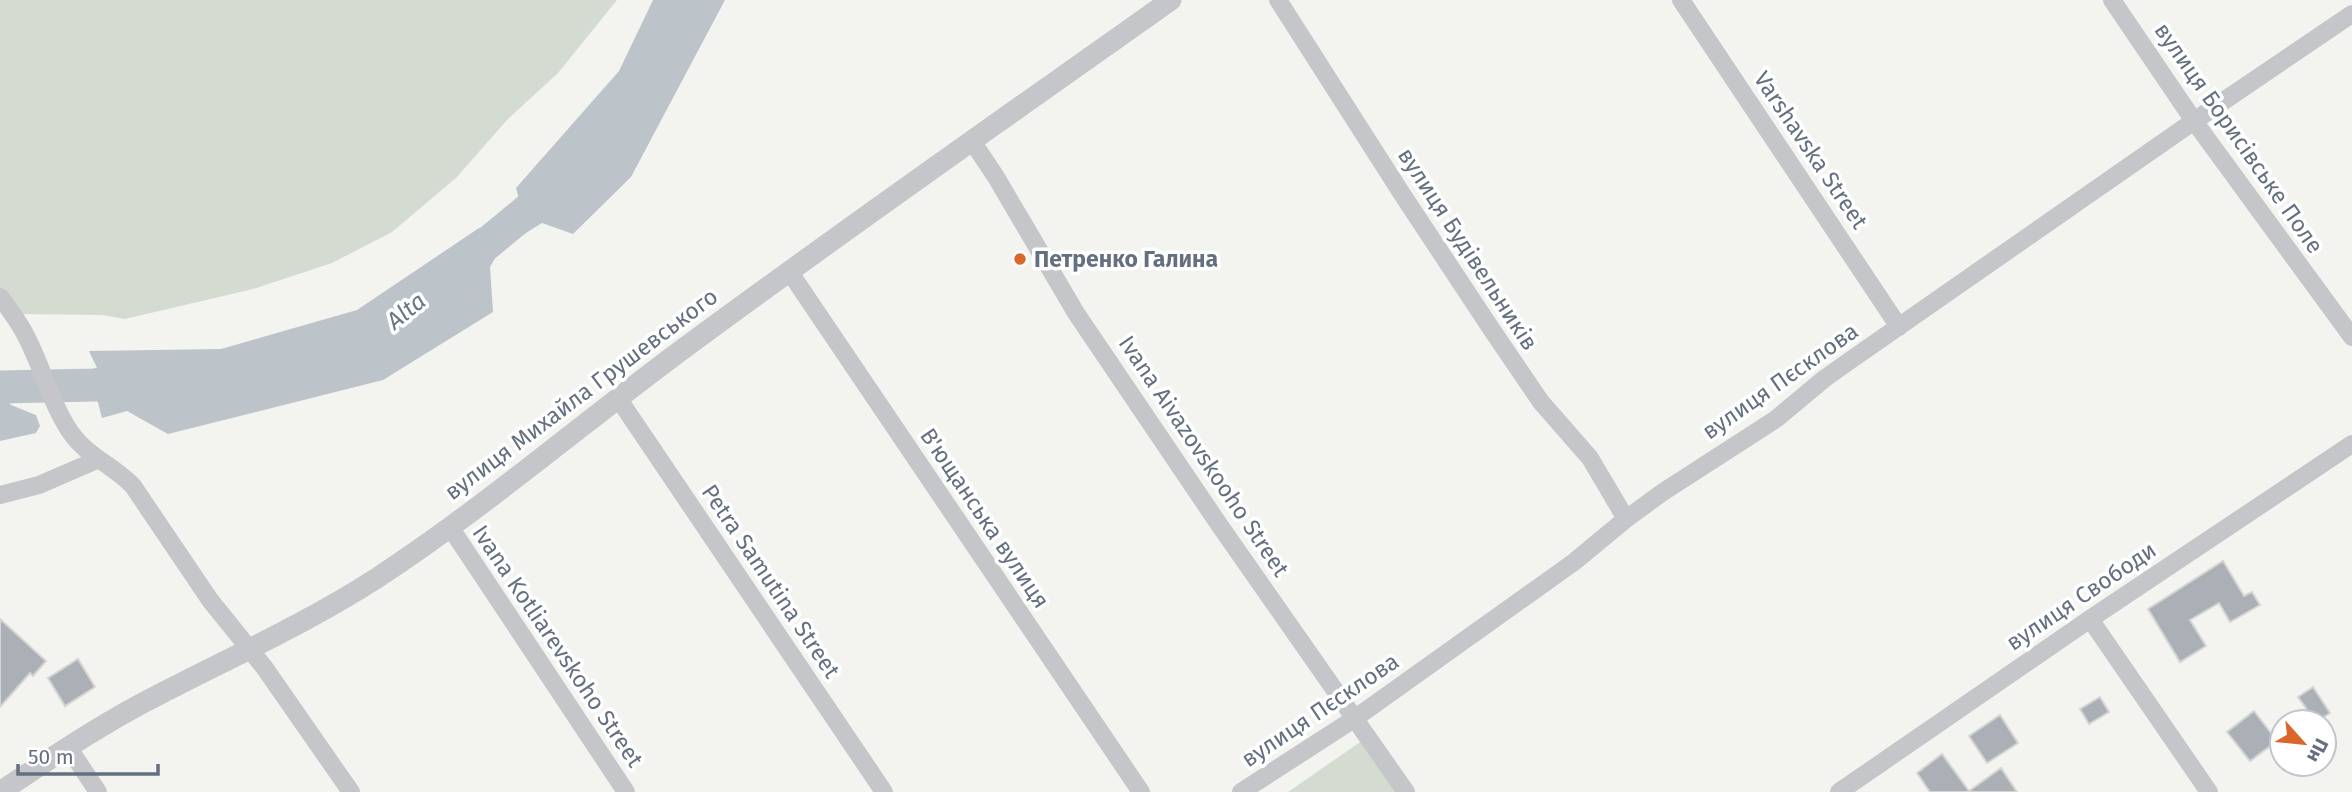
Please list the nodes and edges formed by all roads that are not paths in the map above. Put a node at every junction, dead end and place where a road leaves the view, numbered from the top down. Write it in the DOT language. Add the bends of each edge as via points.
graph roads {
  1 [pos="1171,0"];
  2 [pos="1278,0"];
  3 [pos="1681,0"];
  4 [pos="2112,0"];
  5 [pos="2352,14"];
  6 [pos="2194,121"];
  7 [pos="972,141"];
  8 [pos="789,271"];
  9 [pos="0,297"];
  10 [pos="1899,327"];
  11 [pos="2352,337"];
  12 [pos="618,398"];
  13 [pos="2352,444"];
  14 [pos="99,459"];
  15 [pos="0,495"];
  16 [pos="1626,519"];
  17 [pos="450,527"];
  18 [pos="2090,619"];
  19 [pos="249,650"];
  20 [pos="1354,719"];
  21 [pos="68,747"];
  22 [pos="0,792"];
  23 [pos="98,792"];
  24 [pos="351,792"];
  25 [pos="626,792"];
  26 [pos="884,792"];
  27 [pos="1141,792"];
  28 [pos="1241,792"];
  29 [pos="1406,792"];
  30 [pos="1839,792"];
  31 [pos="2209,792"];
  1 -- 7 [label="street, вулиця Михайла Грушевського"];
  2 -- 16 [label="street, вулиця Будівельників" via="1498,339 1541,402 1594,464"];
  3 -- 10 [label="street, Varshavska Street"];
  4 -- 6 [label="street, вулиця Борисівське Поле"];
  5 -- 6 [label="street, вулиця Пєсклова"];
  6 -- 10 [label="street, вулиця Пєсклова"];
  6 -- 11 [label="street, вулиця Борисівське Поле"];
  7 -- 8 [label="street, вулиця Михайла Грушевського"];
  7 -- 20 [label="street, Ivana Aivazovskooho Street" via="1076,313"];
  8 -- 12 [label="street, вулиця Михайла Грушевського"];
  8 -- 27 [label="street, В'ющанська вулиця"];
  9 -- 14 [label="street" via="27,338 69,430"];
  10 -- 16 [label="street, вулиця Пєсклова" via="1776,419"];
  12 -- 17 [label="street, вулиця Михайла Грушевського"];
  12 -- 26 [label="street, Petra Samutina Street"];
  13 -- 18 [label="street, вулиця Свободи"];
  14 -- 15 [label="street" via="39,485"];
  14 -- 19 [label="street" via="133,486"];
  16 -- 20 [label="street, вулиця Пєсклова" via="1574,562"];
  17 -- 19 [label="street, вулиця Михайла Грушевського" via="365,585"];
  17 -- 25 [label="street, Ivana Kotliarevskoho Street"];
  18 -- 30 [label="street, вулиця Свободи"];
  18 -- 31 [label="street"];
  19 -- 21 [label="street, вулиця Михайла Грушевського" via="135,707"];
  19 -- 24 [label="street"];
  20 -- 28 [label="street, вулиця Пєсклова"];
  20 -- 29 [label="street, Ivana Aivazovskooho Street"];
  21 -- 22 [label="street, вулиця Михайла Грушевського"];
  21 -- 23 [label="street"];
}
